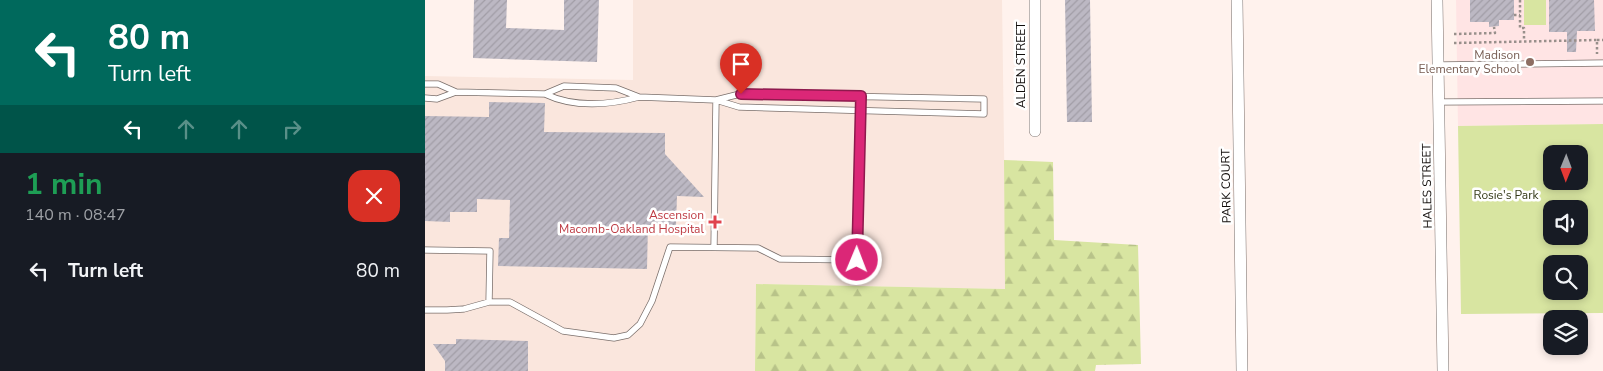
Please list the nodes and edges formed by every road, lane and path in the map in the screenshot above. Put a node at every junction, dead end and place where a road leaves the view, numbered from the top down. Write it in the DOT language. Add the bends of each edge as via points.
graph roads {
  1 [pos="1035,0"];
  2 [pos="1237,0"];
  3 [pos="1437,0"];
  4 [pos="1520,0"];
  5 [pos="1520,15"];
  6 [pos="1514,16"];
  7 [pos="1494,27"];
  8 [pos="1495,33"];
  9 [pos="1454,34"];
  10 [pos="1597,40"];
  11 [pos="1603,40"];
  12 [pos="1524,41"];
  13 [pos="1495,42"];
  14 [pos="1454,43"];
  15 [pos="1597,55"];
  16 [pos="1603,63"];
  17 [pos="1439,65"];
  18 [pos="425,84"];
  19 [pos="455,92"];
  20 [pos="545,94"];
  21 [pos="861,96"];
  22 [pos="639,97"];
  23 [pos="425,98"];
  24 [pos="716,100"];
  25 [pos="1603,101"];
  26 [pos="1439,102"];
  27 [pos="861,111"];
  28 [pos="1035,131"];
  29 [pos="714,247"];
  30 [pos="425,250"];
  31 [pos="489,302"];
  32 [pos="425,310"];
  33 [pos="1242,371"];
  34 [pos="1443,371"];
  1 -- 28 [label="street, ALDEN STREET"];
  2 -- 33 [label="street, PARK COURT"];
  3 -- 17 [label="street, HALES STREET"];
  4 -- 5 [label="path"];
  5 -- 6 [label="path"];
  5 -- 12 [label="path"];
  7 -- 8 [label="path"];
  8 -- 9 [label="path"];
  8 -- 13 [label="path"];
  10 -- 11 [label="path"];
  10 -- 12 [label="path"];
  10 -- 15 [label="path"];
  12 -- 13 [label="path"];
  13 -- 14 [label="path"];
  16 -- 17 [label="lane"];
  17 -- 26 [label="street, HALES STREET"];
  18 -- 19 [label="lane" via="438,84"];
  19 -- 20 [label="lane"];
  19 -- 23 [label="lane"];
  20 -- 22 [label="lane" via="559,101 613,104"];
  20 -- 22 [label="lane" via="564,86 616,88"];
  21 -- 24 [label="lane" via="741,94"];
  21 -- 27 [label="lane"];
  21 -- 27 [label="lane" via="984,99 984,114"];
  22 -- 24 [label="lane"];
  24 -- 27 [label="lane" via="739,108"];
  24 -- 29 [label="lane"];
  25 -- 26 [label="lane"];
  26 -- 34 [label="street, HALES STREET"];
  27 -- 29 [label="lane" via="857,260 781,259 758,248"];
  29 -- 31 [label="lane" via="670,247 652,301 640,324 628,335 614,338 563,331 511,302"];
  30 -- 31 [label="lane" via="490,251"];
  31 -- 32 [label="lane" via="464,309"];
}
